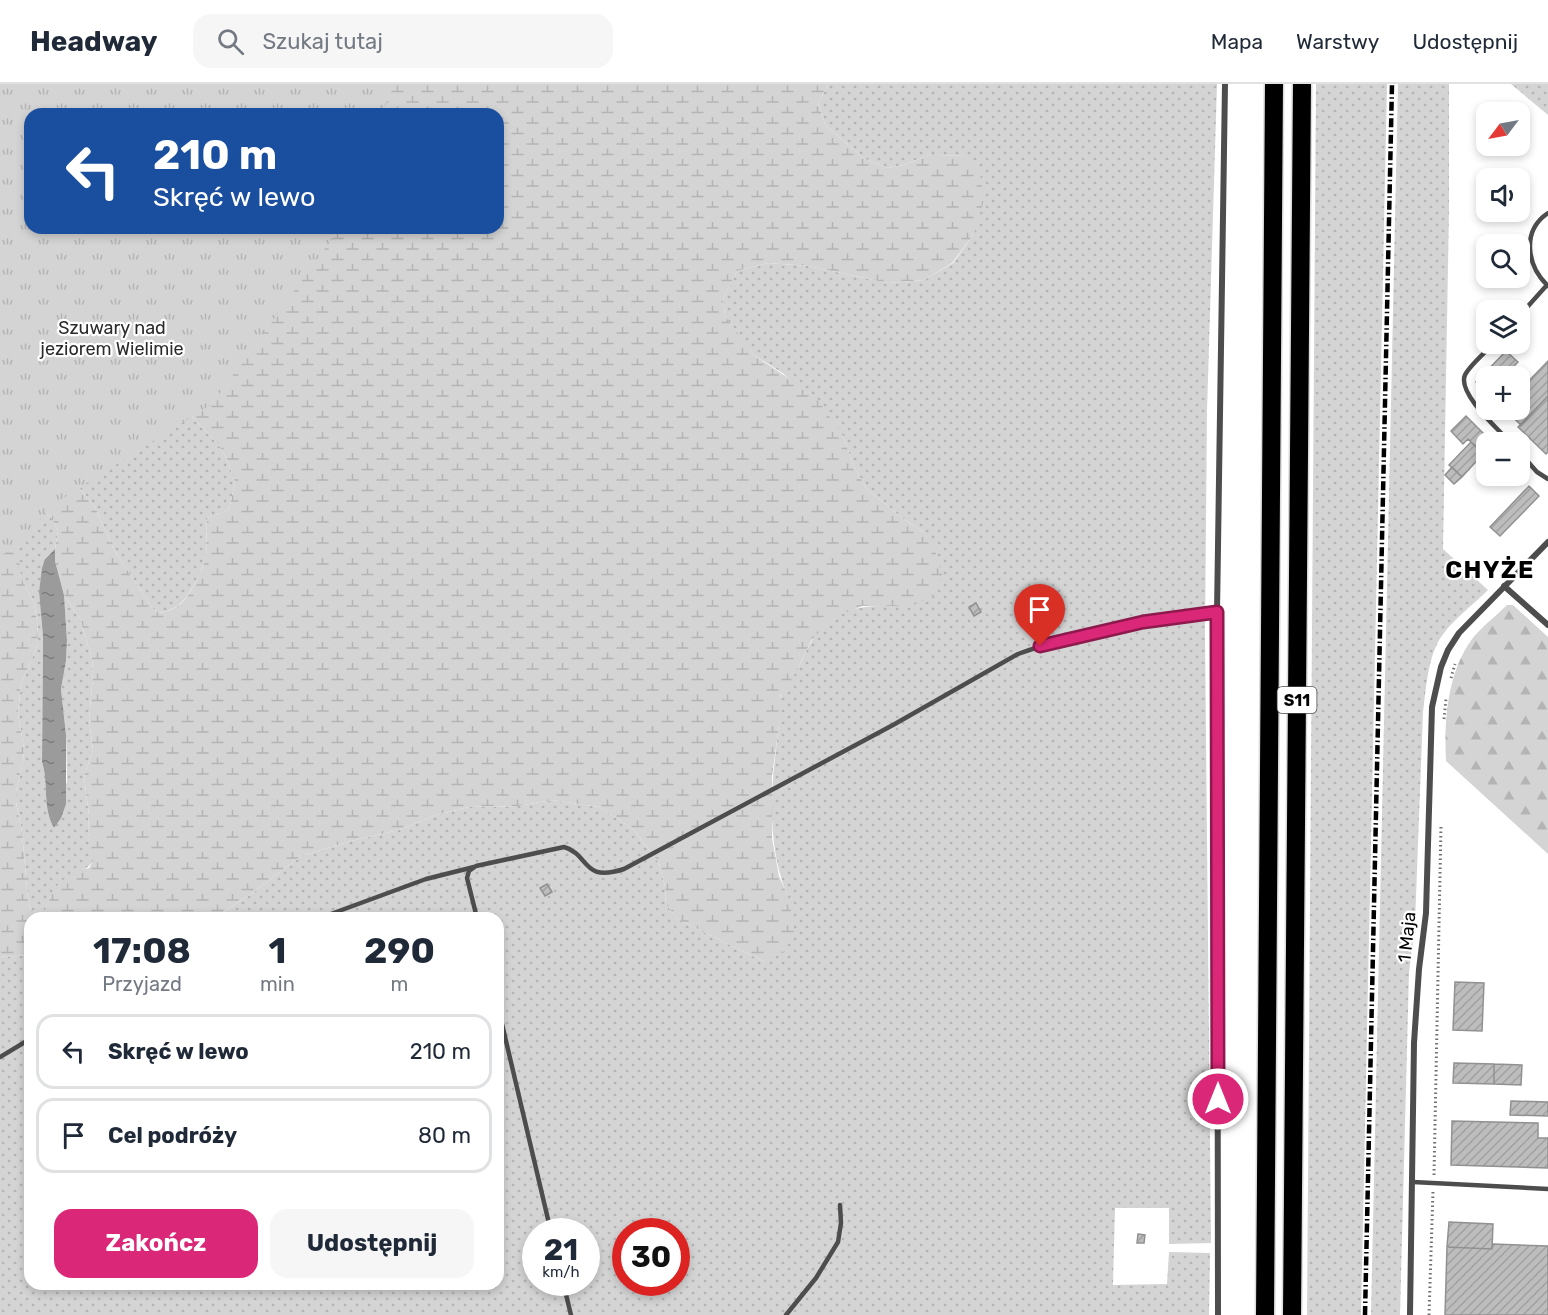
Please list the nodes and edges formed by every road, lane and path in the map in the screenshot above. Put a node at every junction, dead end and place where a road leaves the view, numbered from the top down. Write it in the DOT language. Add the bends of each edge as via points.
graph roads {
  1 [pos="1225,84"];
  2 [pos="1274,84"];
  3 [pos="1302,84"];
  4 [pos="1548,213"];
  5 [pos="1547,285"];
  6 [pos="1530,304"];
  7 [pos="1484,354"];
  8 [pos="1501,432"];
  9 [pos="1530,464"];
  10 [pos="1548,479"];
  11 [pos="1548,542"];
  12 [pos="1504,586"];
  13 [pos="1217,612"];
  14 [pos="1548,625"];
  15 [pos="1455,663"];
  16 [pos="1449,683"];
  17 [pos="1446,693"];
  18 [pos="1443,724"];
  19 [pos="1441,817"];
  20 [pos="476,866"];
  21 [pos="336,912"];
  22 [pos="476,912"];
  23 [pos="504,1032"];
  24 [pos="24,1043"];
  25 [pos="0,1057"];
  26 [pos="1413,1182"];
  27 [pos="1434,1183"];
  28 [pos="1548,1189"];
  29 [pos="840,1205"];
  30 [pos="548,1218"];
  31 [pos="566,1296"];
  32 [pos="571,1315"];
  33 [pos="786,1315"];
  34 [pos="1218,1315"];
  35 [pos="1265,1315"];
  36 [pos="1292,1315"];
  37 [pos="1410,1315"];
  38 [pos="1429,1315"];
  1 -- 13 [label="street"];
  2 -- 35 [label="highway, S11"];
  3 -- 36 [label="highway, S11"];
  4 -- 5 [label="lane" via="1532,233 1529,254"];
  5 -- 6 [label="lane"];
  7 -- 8 [label="lane" via="1465,375 1463,385 1468,396"];
  9 -- 10 [label="lane"];
  11 -- 12 [label="street, 1 Maja"];
  12 -- 14 [label="street"];
  12 -- 26 [label="street, 1 Maja" via="1448,650 1432,707 1426,914 1414,1043"];
  13 -- 20 [label="lane" via="1143,622 1018,654 624,869 598,873 564,847"];
  13 -- 34 [label="street"];
  15 -- 16 [label="path"];
  17 -- 18 [label="path"];
  19 -- 27 [label="path"];
  20 -- 21 [label="lane" via="426,879"];
  20 -- 22 [label="lane" via="467,878"];
  23 -- 30 [label="lane"];
  24 -- 25 [label="lane"];
  26 -- 27 [label="lane"];
  26 -- 37 [label="street, 1 Maja"];
  27 -- 28 [label="lane"];
  27 -- 38 [label="path"];
  29 -- 33 [label="lane" via="838,1242"];
  31 -- 32 [label="lane"];
}
